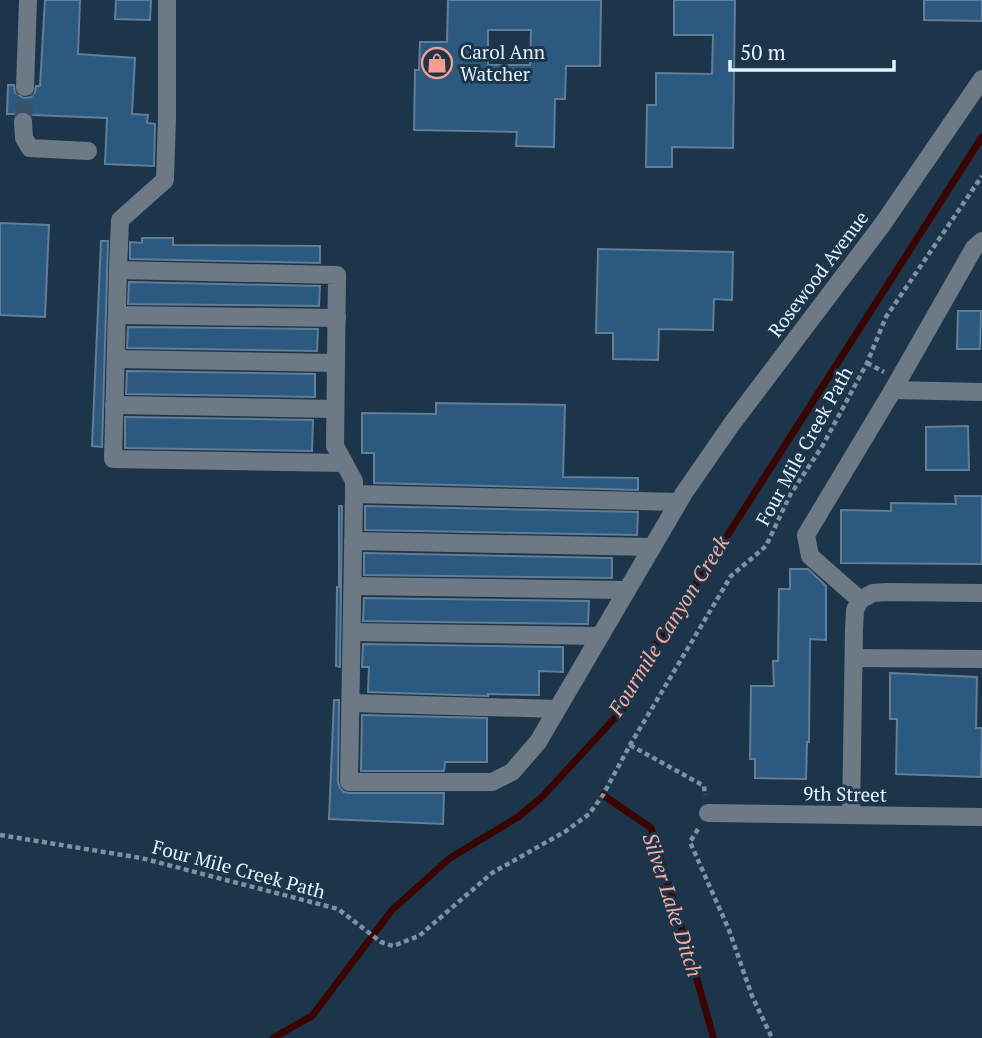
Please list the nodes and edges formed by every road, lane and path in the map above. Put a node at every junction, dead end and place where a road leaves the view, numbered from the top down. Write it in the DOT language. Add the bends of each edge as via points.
graph roads {
  1 [pos="28,0"];
  2 [pos="167,0"];
  3 [pos="982,79"];
  4 [pos="24,87"];
  5 [pos="23,122"];
  6 [pos="88,151"];
  7 [pos="982,176"];
  8 [pos="982,240"];
  9 [pos="118,270"];
  10 [pos="117,315"];
  11 [pos="337,318"];
  12 [pos="116,359"];
  13 [pos="336,363"];
  14 [pos="893,390"];
  15 [pos="982,392"];
  16 [pos="114,405"];
  17 [pos="335,409"];
  18 [pos="344,463"];
  19 [pos="354,494"];
  20 [pos="681,497"];
  21 [pos="354,541"];
  22 [pos="652,547"];
  23 [pos="353,586"];
  24 [pos="627,590"];
  25 [pos="982,593"];
  26 [pos="860,600"];
  27 [pos="352,632"];
  28 [pos="600,636"];
  29 [pos="854,658"];
  30 [pos="982,659"];
  31 [pos="351,703"];
  32 [pos="557,709"];
  33 [pos="630,746"];
  34 [pos="708,813"];
  35 [pos="851,815"];
  36 [pos="982,817"];
  37 [pos="0,835"];
  38 [pos="772,1038"];
  1 -- 4 [label="street"];
  2 -- 9 [label="street" via="165,180 120,220"];
  3 -- 20 [label="street, Rosewood Avenue" via="887,217"];
  5 -- 6 [label="street" via="30,148"];
  7 -- 33 [label="path, Four Mile Creek Path" via="886,317 867,363 790,495 766,546 732,576"];
  8 -- 14 [label="street"];
  9 -- 10 [label="street"];
  9 -- 11 [label="street" via="337,275"];
  10 -- 11 [label="street"];
  10 -- 12 [label="street"];
  11 -- 13 [label="street"];
  12 -- 13 [label="street"];
  12 -- 16 [label="street"];
  13 -- 17 [label="street"];
  14 -- 15 [label="street"];
  14 -- 26 [label="street" via="806,535 810,556"];
  16 -- 17 [label="street"];
  16 -- 18 [label="street" via="113,459"];
  17 -- 18 [label="street" via="335,446"];
  18 -- 19 [label="street" via="354,481"];
  19 -- 20 [label="street"];
  19 -- 21 [label="street"];
  20 -- 22 [label="street, Rosewood Avenue"];
  21 -- 22 [label="street"];
  21 -- 23 [label="street"];
  22 -- 24 [label="street, Rosewood Avenue"];
  23 -- 24 [label="street"];
  23 -- 27 [label="street"];
  24 -- 28 [label="street, Rosewood Avenue"];
  25 -- 26 [label="street" via="886,592"];
  26 -- 29 [label="street" via="855,610"];
  27 -- 28 [label="street"];
  27 -- 31 [label="street"];
  28 -- 32 [label="street, Rosewood Avenue"];
  29 -- 30 [label="street"];
  29 -- 35 [label="street"];
  31 -- 32 [label="street"];
  31 -- 32 [label="street, Rosewood Avenue" via="349,782 492,782 512,772 538,742"];
  33 -- 34 [label="path" via="704,786"];
  33 -- 37 [label="path, Four Mile Creek Path" via="589,814 492,873 419,936 393,946 338,909 141,858"];
  34 -- 35 [label="street, 9th Street"];
  34 -- 38 [label="path" via="690,842"];
  35 -- 36 [label="street, 9th Street"];
}
